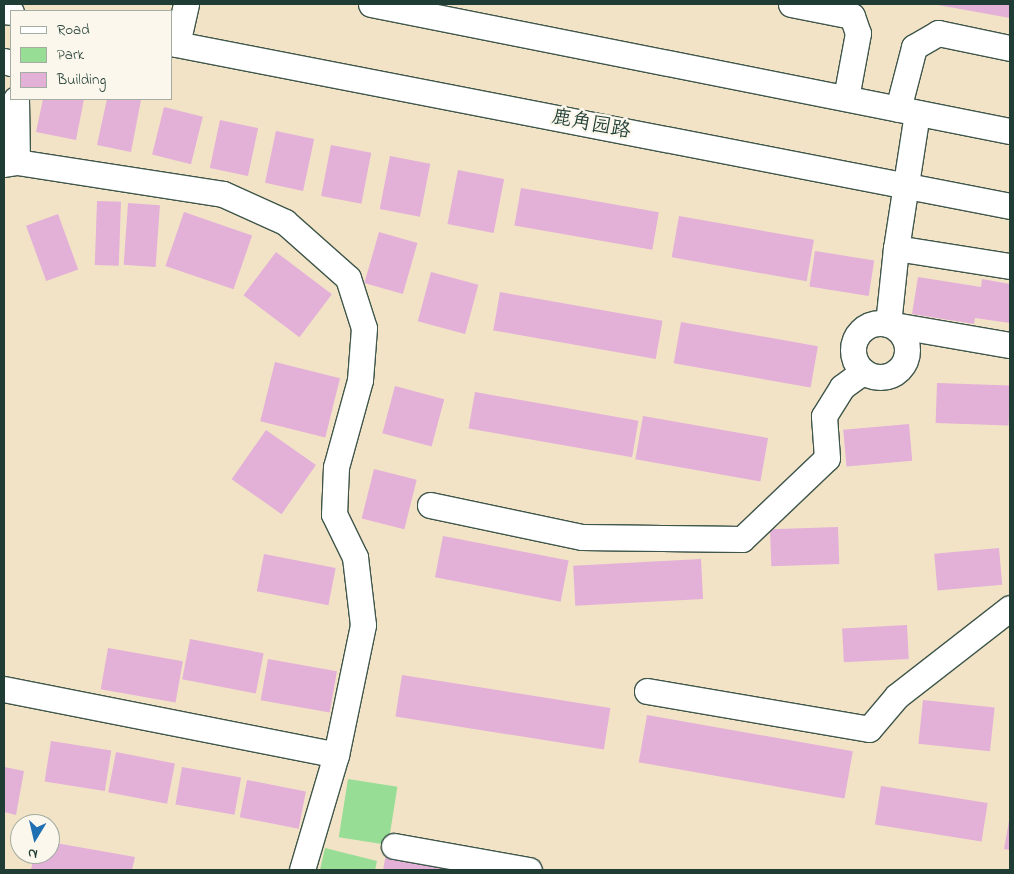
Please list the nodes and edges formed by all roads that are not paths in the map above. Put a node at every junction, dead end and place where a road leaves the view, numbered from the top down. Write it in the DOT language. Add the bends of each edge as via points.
graph roads {
  1 [pos="186,4"];
  2 [pos="370,4"];
  3 [pos="791,4"];
  4 [pos="174,44"];
  5 [pos="1010,48"];
  6 [pos="846,98"];
  7 [pos="16,100"];
  8 [pos="907,111"];
  9 [pos="1010,131"];
  10 [pos="10,163"];
  11 [pos="903,185"];
  12 [pos="1010,206"];
  13 [pos="896,248"];
  14 [pos="1010,266"];
  15 [pos="888,324"];
  16 [pos="1010,345"];
  17 [pos="863,372"];
  18 [pos="430,505"];
  19 [pos="1010,608"];
  20 [pos="4,689"];
  21 [pos="647,691"];
  22 [pos="336,755"];
  23 [pos="394,846"];
  24 [pos="302,870"];
  25 [pos="529,870"];
  1 -- 4 [label="street"];
  2 -- 6 [label="street"];
  3 -- 6 [label="street" via="852,16 858,33"];
  4 -- 11 [label="street, 鹿角园路"];
  5 -- 8 [label="street" via="938,33 914,47"];
  6 -- 8 [label="street"];
  7 -- 10 [label="street"];
  8 -- 9 [label="street"];
  8 -- 11 [label="street"];
  10 -- 22 [label="street" via="223,194 284,222 348,278 364,328 360,380 336,467 334,514 355,557 363,625"];
  11 -- 12 [label="street, 鹿角园路"];
  11 -- 13 [label="street"];
  13 -- 14 [label="street"];
  13 -- 15 [label="street"];
  15 -- 16 [label="street"];
  15 -- 17 [label="street" via="869,325 855,338 853,356"];
  15 -- 17 [label="street" via="896,329 906,344 904,363 898,371 881,378"];
  17 -- 18 [label="street" via="842,387 824,416 827,458 742,539 582,537"];
  19 -- 21 [label="street" via="897,696 868,729"];
  20 -- 22 [label="street"];
  22 -- 24 [label="street"];
  23 -- 25 [label="street"];
}
